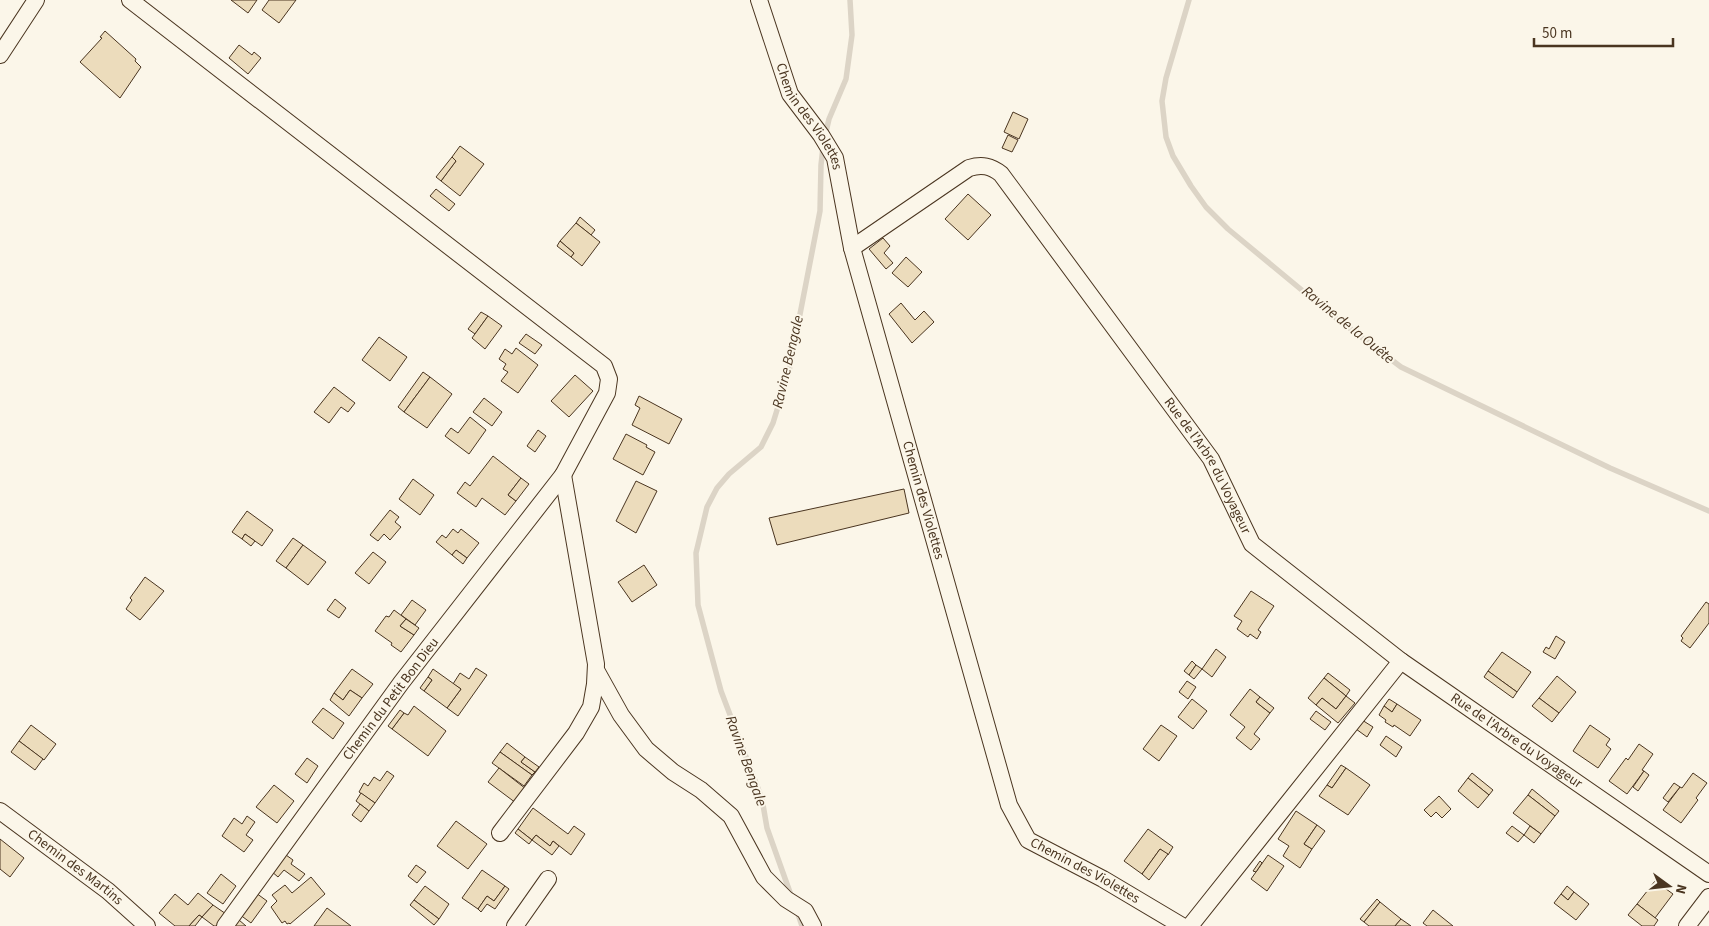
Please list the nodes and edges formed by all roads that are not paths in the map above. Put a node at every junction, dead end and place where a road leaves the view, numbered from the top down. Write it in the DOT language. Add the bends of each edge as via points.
graph roads {
  1 [pos="36,0"];
  2 [pos="130,0"];
  3 [pos="759,0"];
  4 [pos="0,55"];
  5 [pos="852,248"];
  6 [pos="563,475"];
  7 [pos="1401,661"];
  8 [pos="596,669"];
  9 [pos="0,811"];
  10 [pos="500,833"];
  11 [pos="1709,874"];
  12 [pos="548,879"];
  13 [pos="1709,896"];
  14 [pos="813,925"];
  15 [pos="147,926"];
  16 [pos="225,926"];
  17 [pos="515,926"];
  18 [pos="1182,926"];
  19 [pos="1190,926"];
  20 [pos="1687,926"];
  1 -- 4 [label="street"];
  2 -- 6 [label="street, Chemin du Petit Bon Dieu" via="604,366 609,379 607,393"];
  3 -- 5 [label="street, Chemin des Violettes" via="790,94 835,158"];
  5 -- 7 [label="street, Rue de l'Arbre du Voyageur" via="969,168 986,166 1001,174 1211,459 1252,544"];
  5 -- 18 [label="street, Chemin des Violettes" via="1009,805 1028,840 1103,879"];
  6 -- 8 [label="street"];
  6 -- 16 [label="street, Chemin du Petit Bon Dieu" via="401,683"];
  7 -- 11 [label="street, Rue de l'Arbre du Voyageur"];
  7 -- 19 [label="street"];
  8 -- 10 [label="street" via="591,707 576,733"];
  8 -- 14 [label="street" via="621,715 646,749 731,816 764,877 786,900 805,911"];
  9 -- 15 [label="street, Chemin des Martins" via="108,891"];
  12 -- 17 [label="street"];
  13 -- 20 [label="street"];
}
